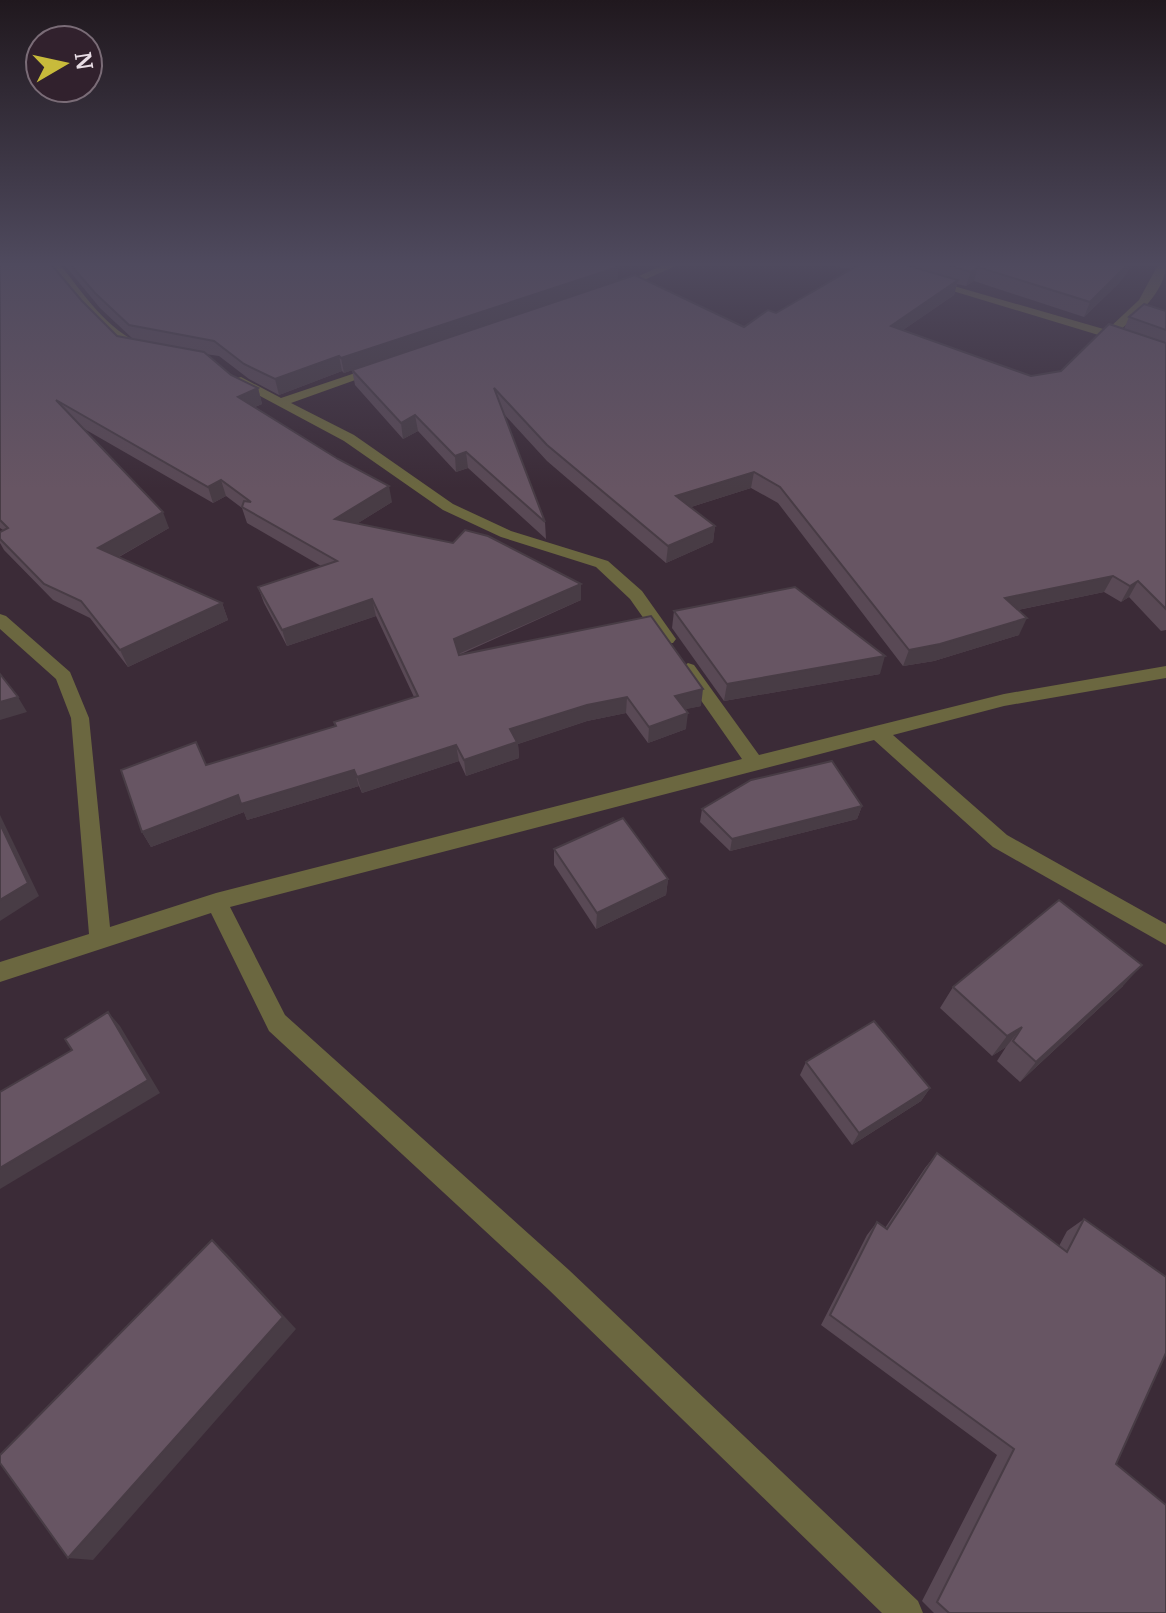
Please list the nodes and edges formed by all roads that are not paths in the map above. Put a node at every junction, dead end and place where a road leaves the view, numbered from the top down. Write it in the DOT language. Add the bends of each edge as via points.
graph roads {
  1 [pos="121,338"];
  2 [pos="1121,338"];
  3 [pos="160,353"];
  4 [pos="1166,355"];
  5 [pos="396,364"];
  6 [pos="223,370"];
  7 [pos="279,403"];
  8 [pos="0,620"];
  9 [pos="1166,672"];
  10 [pos="878,732"];
  11 [pos="755,763"];
  12 [pos="216,902"];
  13 [pos="1166,935"];
  14 [pos="100,938"];
  15 [pos="0,972"];
  16 [pos="906,1613"];
  1 -- 3 [label="street" via="129,346"];
  2 -- 4 [label="street"];
  5 -- 7 [label="street"];
  6 -- 7 [label="street"];
  7 -- 11 [label="street" via="349,438 448,507 506,534 602,564 636,595"];
  8 -- 14 [label="street" via="64,676 80,718"];
  9 -- 10 [label="street" via="1004,700"];
  10 -- 11 [label="street"];
  10 -- 13 [label="street" via="1000,841"];
  11 -- 12 [label="street"];
  12 -- 14 [label="street"];
  12 -- 16 [label="street" via="277,1023 559,1280"];
  14 -- 15 [label="street"];
}
